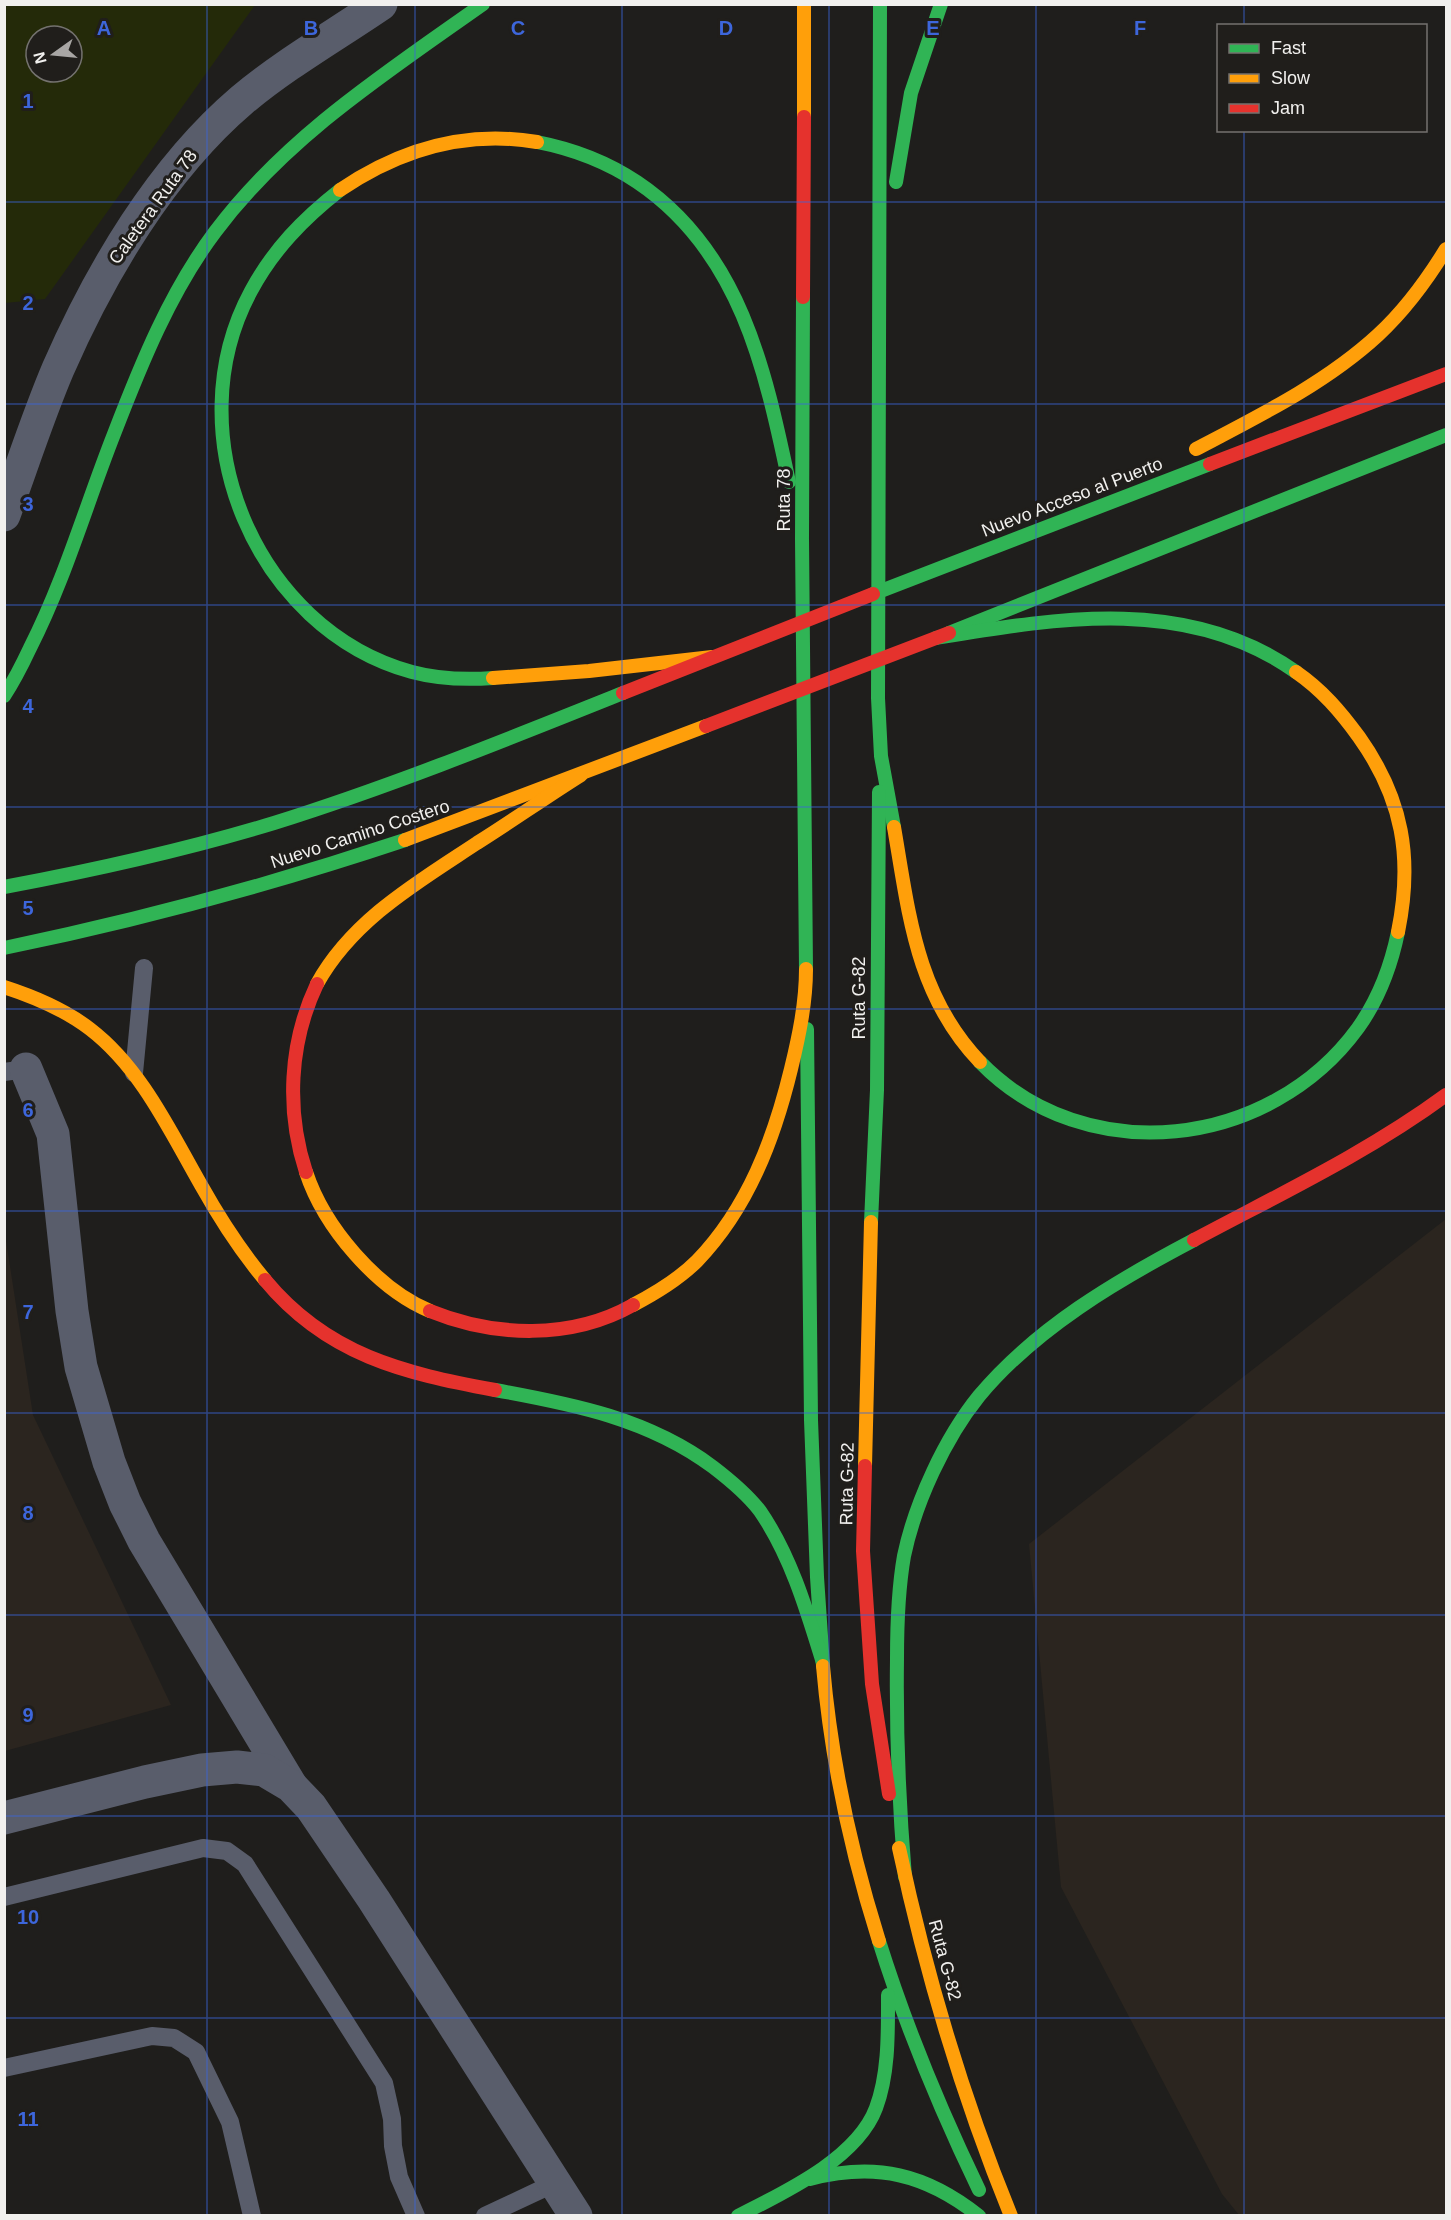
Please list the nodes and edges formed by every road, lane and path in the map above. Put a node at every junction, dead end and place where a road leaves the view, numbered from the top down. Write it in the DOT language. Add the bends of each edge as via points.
graph roads {
  1 [pos="381,4"];
  2 [pos="483,4"];
  3 [pos="804,4"];
  4 [pos="880,4"];
  5 [pos="941,4"];
  6 [pos="1446,249"];
  7 [pos="880,327"];
  8 [pos="1446,374"];
  9 [pos="1446,435"];
  10 [pos="1185,455"];
  11 [pos="1165,466"];
  12 [pos="4,514"];
  13 [pos="1071,515"];
  14 [pos="802,539"];
  15 [pos="936,638"];
  16 [pos="712,657"];
  17 [pos="4,696"];
  18 [pos="879,733"];
  19 [pos="581,775"];
  20 [pos="4,887"];
  21 [pos="4,948"];
  22 [pos="144,968"];
  23 [pos="4,987"];
  24 [pos="806,995"];
  25 [pos="15,1070"];
  26 [pos="134,1075"];
  27 [pos="1446,1095"];
  28 [pos="823,1663"];
  29 [pos="291,1786"];
  30 [pos="4,1818"];
  31 [pos="905,1877"];
  32 [pos="4,1897"];
  33 [pos="889,1972"];
  34 [pos="4,2068"];
  35 [pos="809,2179"];
  36 [pos="555,2183"];
  37 [pos="252,2216"];
  38 [pos="416,2216"];
  39 [pos="485,2216"];
  40 [pos="576,2216"];
  41 [pos="738,2216"];
  42 [pos="979,2216"];
  43 [pos="993,2216"];
  44 [pos="1011,2216"];
  1 -- 12 [label="street, Caletera Ruta 78" via="275,73 240,101 204,136 165,184 132,230 78,327"];
  2 -- 17 [label="main road" via="328,117 256,182 216,231 165,315 112,441 39,634"];
  3 -- 14 [label="main road, Ruta 78"];
  4 -- 7 [label="main road"];
  5 -- 7 [label="main road" via="911,93 891,217"];
  6 -- 10 [label="main road" via="1432,273 1369,343 1324,376"];
  7 -- 18 [label="main road"];
  8 -- 13 [label="main road, Nuevo Acceso al Puerto"];
  9 -- 15 [label="main road"];
  11 -- 13 [label="main road"];
  13 -- 16 [label="main road, Nuevo Acceso al Puerto"];
  14 -- 16 [label="main road" via="776,421 742,312 726,278 680,216 610,165 559,146 528,141 446,142 387,162 334,192 277,247 248,297 226,358 223,451 242,518 258,549 301,608 361,651 403,670 431,677 479,679 594,672"];
  14 -- 24 [label="main road, Ruta 78"];
  15 -- 18 [label="main road" via="1032,622 1086,618 1176,622 1241,642 1307,679 1338,708 1370,752 1393,797 1402,838 1406,877 1400,921 1389,967 1369,1010 1347,1042 1278,1100 1240,1118 1199,1130 1129,1133 1102,1129 1066,1119 1033,1103 1005,1085 977,1059 938,1006 925,975 901,876"];
  15 -- 19 [label="main road, Nuevo Camino Costero"];
  16 -- 20 [label="main road, Nuevo Camino Costero" via="505,740 310,811 156,856"];
  18 -- 31 [label="main road, Ruta G-82" via="876,1090 863,1551 880,1747"];
  19 -- 21 [label="main road, Nuevo Camino Costero" via="429,832 273,882 171,911"];
  19 -- 24 [label="main road" via="429,875 369,920 345,942 310,999 292,1077 300,1153 311,1188 327,1216 385,1284 414,1304 452,1321 528,1333 564,1330 602,1319 665,1286 694,1264 725,1229 750,1187 776,1127 794,1062"];
  22 -- 26 [label="lane"];
  23 -- 26 [label="main road" via="34,996 86,1024"];
  24 -- 28 [label="main road, Ruta G-82" via="810,1383"];
  25 -- 29 [label="street" via="53,1134 81,1367 109,1462 144,1541"];
  26 -- 28 [label="main road" via="168,1126 233,1242 280,1297 316,1330 343,1346 406,1370 574,1405 640,1424 679,1443 732,1482 763,1514 782,1549"];
  27 -- 31 [label="main road" via="1367,1149 1104,1291 1030,1346 1002,1372 959,1424 929,1484 903,1562 896,1701"];
  28 -- 33 [label="main road, Ruta G-82" via="832,1743 848,1822"];
  29 -- 30 [label="street" via="264,1770 214,1769 145,1782"];
  29 -- 36 [label="street" via="311,1807 374,1900"];
  31 -- 44 [label="main road, Ruta G-82" via="952,2054"];
  32 -- 38 [label="lane" via="203,1848 227,1851 245,1864 384,2083 399,2177"];
  33 -- 35 [label="main road" via="889,2039 875,2109 833,2161"];
  33 -- 43 [label="main road, Ruta G-82" via="945,2119"];
  34 -- 37 [label="lane" via="152,2036 174,2038 196,2052 230,2122"];
  35 -- 41 [label="main road"];
  35 -- 42 [label="main road" via="845,2171 900,2175 935,2187"];
  36 -- 39 [label="lane"];
  36 -- 40 [label="street"];
}
